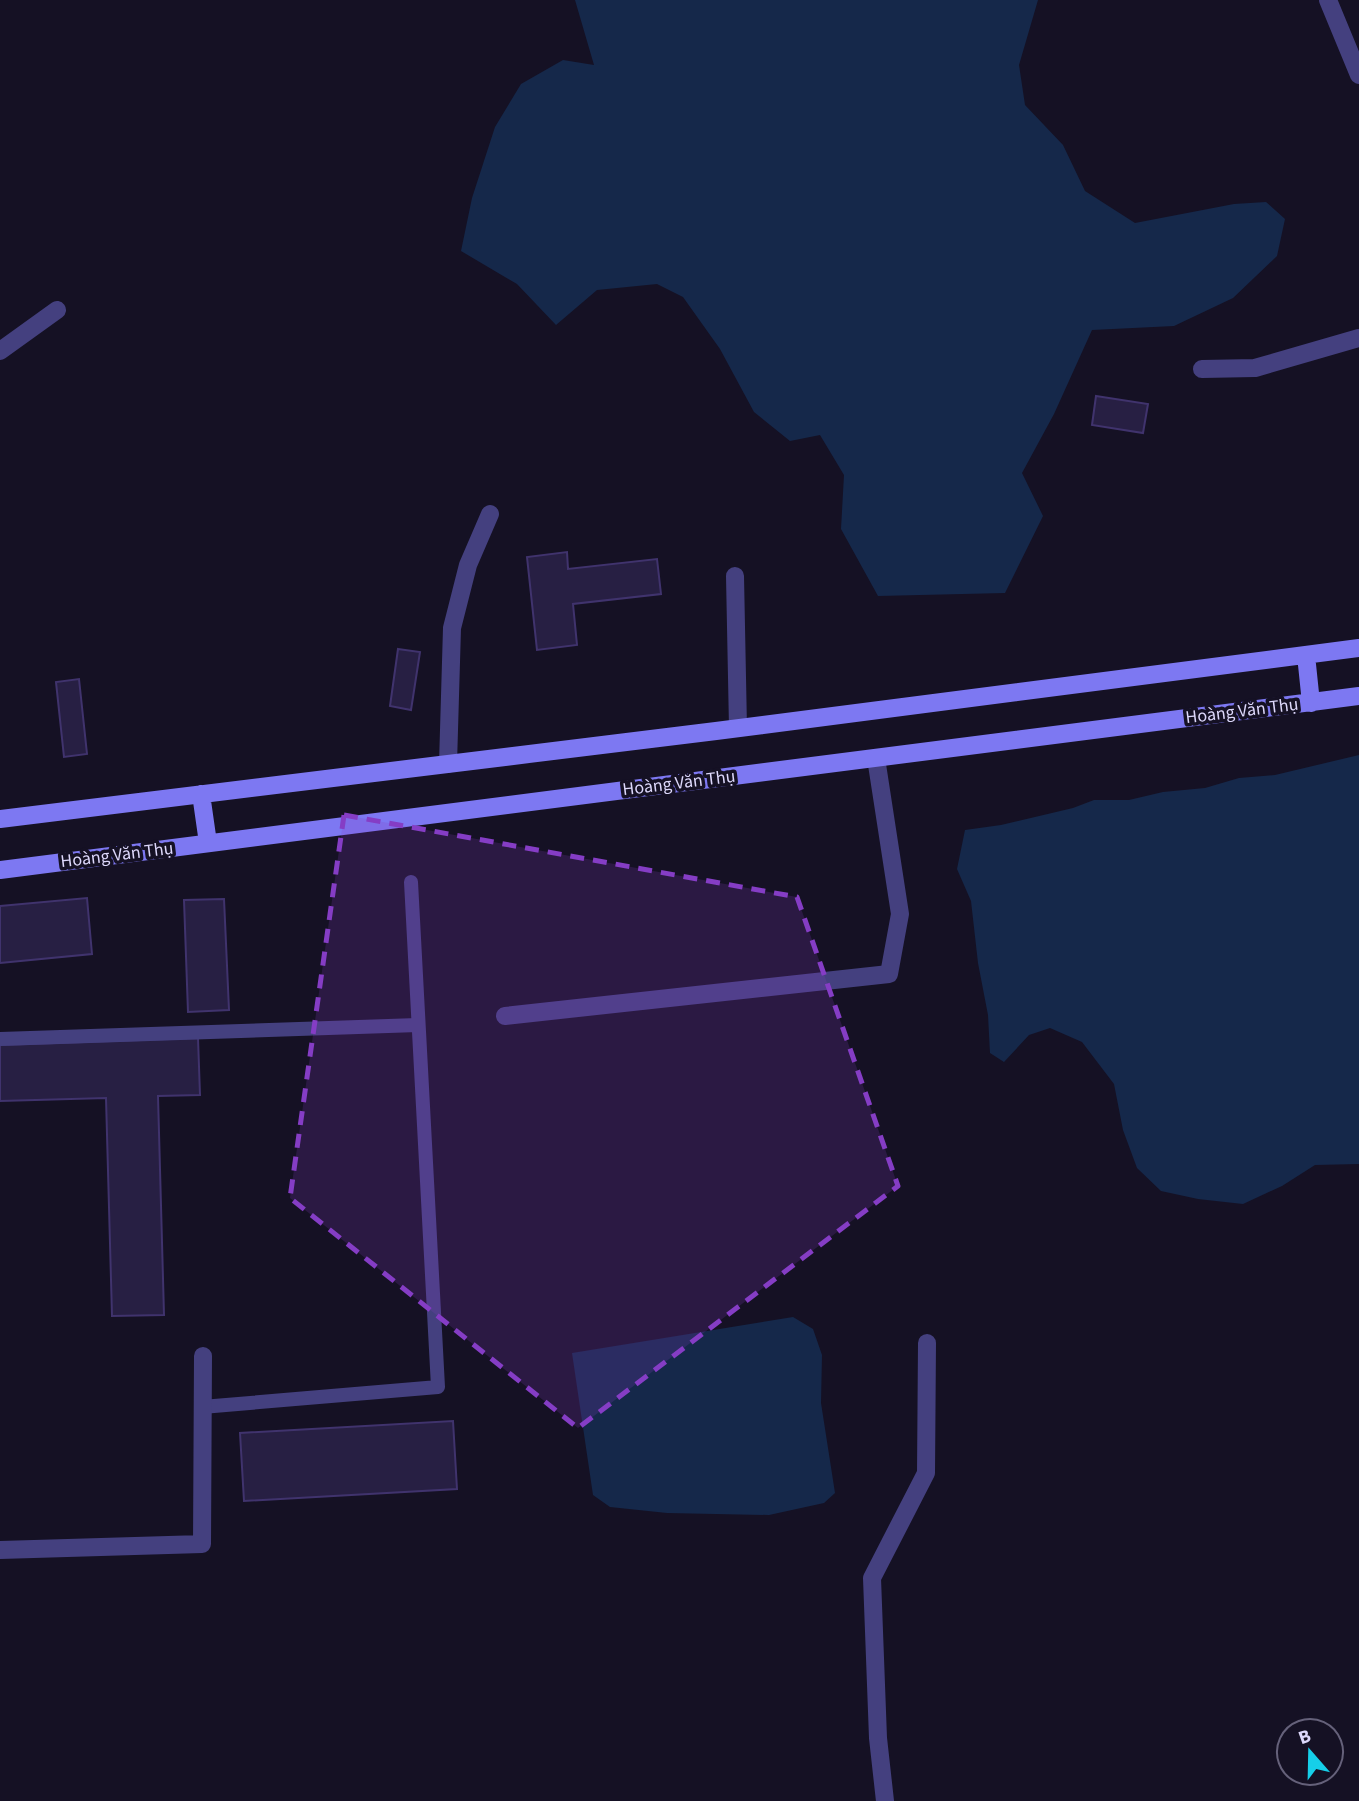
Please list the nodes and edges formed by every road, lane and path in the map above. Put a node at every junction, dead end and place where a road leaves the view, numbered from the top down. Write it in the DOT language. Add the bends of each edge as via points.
graph roads {
  1 [pos="1328,0"];
  2 [pos="1359,75"];
  3 [pos="57,310"];
  4 [pos="1359,338"];
  5 [pos="0,351"];
  6 [pos="1202,369"];
  7 [pos="490,514"];
  8 [pos="735,576"];
  9 [pos="1359,648"];
  10 [pos="1306,655"];
  11 [pos="1359,696"];
  12 [pos="1311,702"];
  13 [pos="738,728"];
  14 [pos="876,758"];
  15 [pos="448,764"];
  16 [pos="201,794"];
  17 [pos="0,819"];
  18 [pos="208,843"];
  19 [pos="0,870"];
  20 [pos="411,882"];
  21 [pos="505,1016"];
  22 [pos="418,1025"];
  23 [pos="0,1039"];
  24 [pos="927,1343"];
  25 [pos="203,1356"];
  26 [pos="202,1407"];
  27 [pos="0,1550"];
  28 [pos="885,1801"];
  1 -- 2 [label="street"];
  3 -- 5 [label="street"];
  4 -- 6 [label="street" via="1255,368"];
  7 -- 15 [label="street" via="468,565 452,628"];
  8 -- 13 [label="street"];
  9 -- 10 [label="main road"];
  10 -- 12 [label="main road"];
  10 -- 13 [label="main road"];
  11 -- 12 [label="main road, Hoàng Văn Thụ"];
  12 -- 14 [label="main road, Hoàng Văn Thụ"];
  13 -- 15 [label="main road"];
  14 -- 18 [label="main road, Hoàng Văn Thụ"];
  14 -- 21 [label="street" via="900,914 889,974"];
  15 -- 16 [label="main road"];
  16 -- 17 [label="main road"];
  16 -- 18 [label="main road"];
  18 -- 19 [label="main road, Hoàng Văn Thụ"];
  20 -- 22 [label="lane"];
  22 -- 23 [label="lane"];
  22 -- 26 [label="lane" via="438,1387"];
  24 -- 28 [label="street" via="926,1473 872,1578"];
  25 -- 26 [label="street"];
  26 -- 27 [label="street" via="202,1544"];
}
